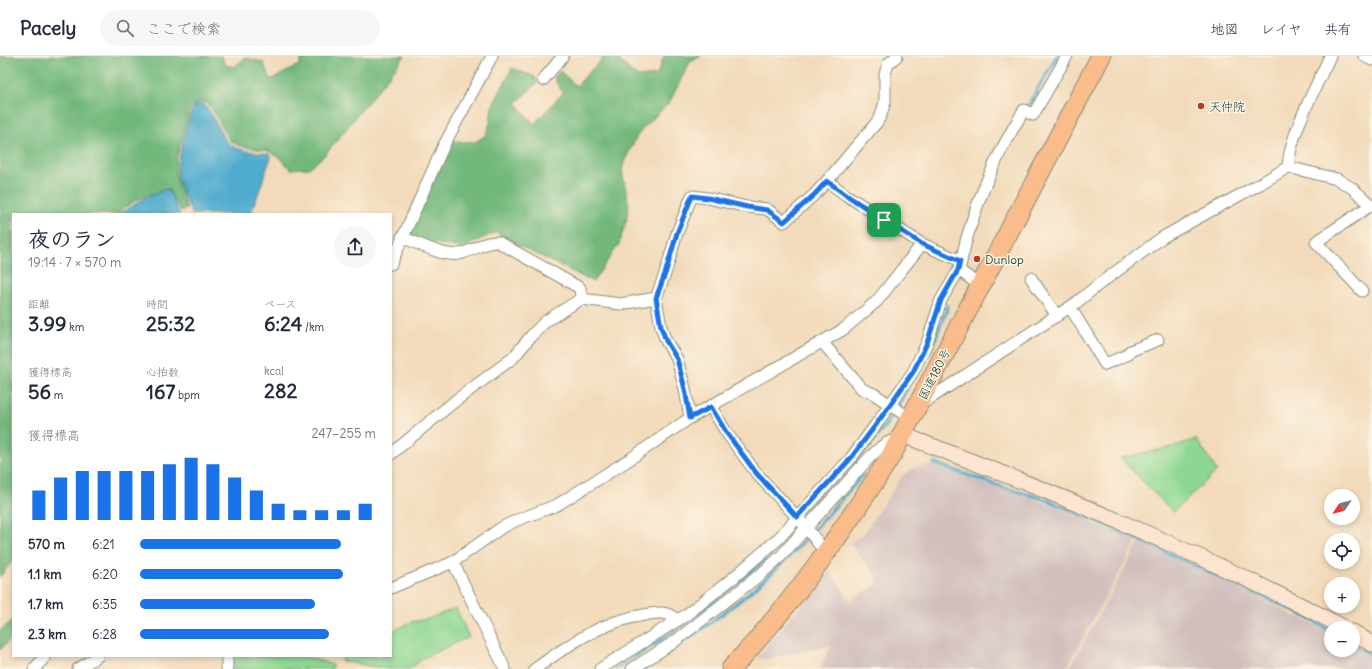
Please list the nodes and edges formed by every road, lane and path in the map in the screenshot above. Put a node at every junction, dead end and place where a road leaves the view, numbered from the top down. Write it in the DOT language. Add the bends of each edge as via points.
graph roads {
  1 [pos="492,56"];
  2 [pos="563,56"];
  3 [pos="896,56"];
  4 [pos="1067,56"];
  5 [pos="1101,56"];
  6 [pos="1330,56"];
  7 [pos="1364,56"];
  8 [pos="1372,60"];
  9 [pos="543,80"];
  10 [pos="1288,167"];
  11 [pos="827,181"];
  12 [pos="1372,205"];
  13 [pos="402,237"];
  14 [pos="922,244"];
  15 [pos="392,262"];
  16 [pos="960,266"];
  17 [pos="1031,278"];
  18 [pos="980,286"];
  19 [pos="1362,291"];
  20 [pos="581,298"];
  21 [pos="656,298"];
  22 [pos="1070,307"];
  23 [pos="1057,316"];
  24 [pos="1158,340"];
  25 [pos="823,342"];
  26 [pos="711,407"];
  27 [pos="902,414"];
  28 [pos="690,418"];
  29 [pos="392,453"];
  30 [pos="805,526"];
  31 [pos="826,553"];
  32 [pos="453,562"];
  33 [pos="392,588"];
  34 [pos="678,620"];
  35 [pos="1331,621"];
  36 [pos="1360,636"];
  37 [pos="1372,644"];
  38 [pos="45,657"];
  39 [pos="96,657"];
  40 [pos="227,657"];
  41 [pos="34,669"];
  42 [pos="78,669"];
  43 [pos="227,669"];
  44 [pos="505,669"];
  45 [pos="535,669"];
  46 [pos="600,669"];
  47 [pos="632,669"];
  48 [pos="731,669"];
  1 -- 13 [label="street" via="444,145"];
  2 -- 9 [label="street"];
  3 -- 11 [label="street" via="888,64 885,74 885,102 881,115"];
  4 -- 16 [label="street" via="1033,115 1024,110 992,167 969,226"];
  5 -- 18 [label="highway, 国道180号"];
  6 -- 10 [label="street" via="1302,117"];
  7 -- 8 [label="street"];
  10 -- 12 [label="street" via="1337,179"];
  10 -- 22 [label="street" via="1163,237"];
  11 -- 14 [label="street"];
  11 -- 21 [label="street" via="784,222 767,210 692,196"];
  12 -- 19 [label="street" via="1316,242"];
  13 -- 15 [label="street"];
  13 -- 20 [label="street" via="443,252 459,254 490,241 498,242 580,288"];
  14 -- 16 [label="street"];
  14 -- 25 [label="street" via="877,302 844,329"];
  16 -- 18 [label="street"];
  16 -- 27 [label="street" via="941,300 927,343 913,372"];
  17 -- 23 [label="street"];
  18 -- 27 [label="highway, 国道180号"];
  20 -- 21 [label="street" via="621,304"];
  20 -- 29 [label="street" via="546,322 513,358 455,401"];
  21 -- 28 [label="street" via="661,327 677,359"];
  22 -- 23 [label="street"];
  22 -- 24 [label="street" via="1105,364"];
  23 -- 27 [label="street"];
  25 -- 26 [label="street"];
  25 -- 27 [label="street" via="862,389 874,394"];
  26 -- 28 [label="street"];
  26 -- 30 [label="street" via="757,474"];
  27 -- 30 [label="street" via="882,446"];
  27 -- 30 [label="street" via="875,426"];
  27 -- 31 [label="highway, 国道180号" via="866,494"];
  27 -- 35 [label="street" via="1064,498 1182,548"];
  28 -- 32 [label="street" via="557,506 501,528"];
  30 -- 31 [label="street"];
  30 -- 34 [label="street" via="778,539"];
  30 -- 47 [label="street" via="781,556 761,574 674,642"];
  31 -- 48 [label="highway, 国道180号" via="761,638"];
  32 -- 33 [label="street"];
  32 -- 44 [label="street"];
  34 -- 45 [label="street" via="659,612 631,616 585,635"];
  34 -- 46 [label="street"];
  36 -- 37 [label="street"];
  38 -- 41 [label="street"];
  39 -- 42 [label="street"];
  40 -- 43 [label="street"];
}
